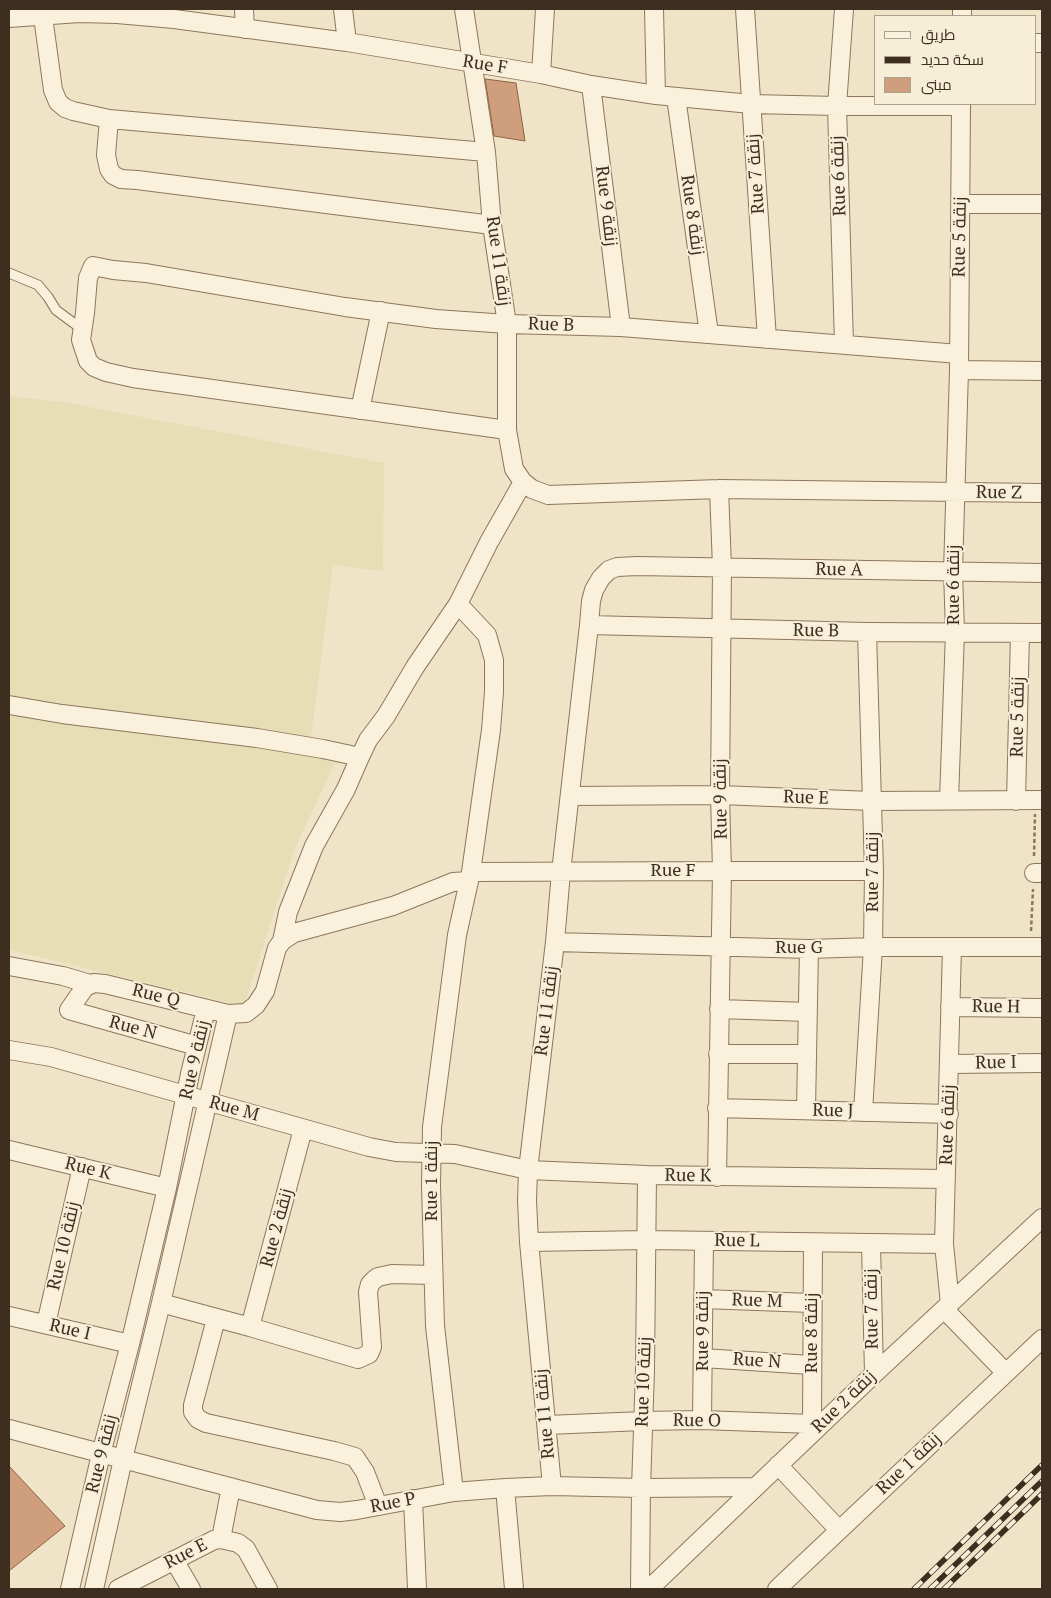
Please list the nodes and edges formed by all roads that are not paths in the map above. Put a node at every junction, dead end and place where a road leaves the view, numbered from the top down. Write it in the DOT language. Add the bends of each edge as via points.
graph roads {
  1 [pos="244,9"];
  2 [pos="343,9"];
  3 [pos="464,9"];
  4 [pos="545,9"];
  5 [pos="654,9"];
  6 [pos="745,9"];
  7 [pos="844,9"];
  8 [pos="117,11"];
  9 [pos="42,12"];
  10 [pos="173,14"];
  11 [pos="9,18"];
  12 [pos="245,29"];
  13 [pos="347,42"];
  14 [pos="473,63"];
  15 [pos="541,74"];
  16 [pos="591,85"];
  17 [pos="656,95"];
  18 [pos="676,97"];
  19 [pos="751,104"];
  20 [pos="961,105"];
  21 [pos="837,106"];
  22 [pos="109,119"];
  23 [pos="486,152"];
  24 [pos="960,204"];
  25 [pos="1042,204"];
  26 [pos="492,225"];
  27 [pos="9,273"];
  28 [pos="381,312"];
  29 [pos="507,324"];
  30 [pos="621,327"];
  31 [pos="83,330"];
  32 [pos="709,334"];
  33 [pos="767,339"];
  34 [pos="844,344"];
  35 [pos="959,362"];
  36 [pos="1042,371"];
  37 [pos="360,410"];
  38 [pos="507,430"];
  39 [pos="523,482"];
  40 [pos="719,489"];
  41 [pos="956,492"];
  42 [pos="1042,493"];
  43 [pos="637,566"];
  44 [pos="722,567"];
  45 [pos="953,572"];
  46 [pos="1042,573"];
  47 [pos="458,604"];
  48 [pos="589,625"];
  49 [pos="722,628"];
  50 [pos="867,632"];
  51 [pos="954,632"];
  52 [pos="1020,633"];
  53 [pos="1042,633"];
  54 [pos="9,705"];
  55 [pos="360,757"];
  56 [pos="720,795"];
  57 [pos="570,796"];
  58 [pos="949,800"];
  59 [pos="1042,800"];
  60 [pos="872,801"];
  61 [pos="1016,801"];
  62 [pos="722,870"];
  63 [pos="874,871"];
  64 [pos="561,872"];
  65 [pos="470,877"];
  66 [pos="282,941"];
  67 [pos="556,942"];
  68 [pos="720,946"];
  69 [pos="872,947"];
  70 [pos="952,947"];
  71 [pos="1042,947"];
  72 [pos="809,949"];
  73 [pos="9,966"];
  74 [pos="98,984"];
  75 [pos="950,1006"];
  76 [pos="1042,1008"];
  77 [pos="206,1009"];
  78 [pos="719,1009"];
  79 [pos="808,1012"];
  80 [pos="228,1014"];
  81 [pos="197,1046"];
  82 [pos="10,1052"];
  83 [pos="718,1054"];
  84 [pos="807,1054"];
  85 [pos="1042,1063"];
  86 [pos="950,1064"];
  87 [pos="186,1096"];
  88 [pos="207,1101"];
  89 [pos="718,1108"];
  90 [pos="806,1110"];
  91 [pos="863,1112"];
  92 [pos="949,1114"];
  93 [pos="303,1128"];
  94 [pos="9,1150"];
  95 [pos="432,1154"];
  96 [pos="82,1167"];
  97 [pos="528,1170"];
  98 [pos="647,1175"];
  99 [pos="718,1176"];
  100 [pos="946,1179"];
  101 [pos="167,1188"];
  102 [pos="1042,1218"];
  103 [pos="646,1240"];
  104 [pos="704,1241"];
  105 [pos="529,1242"];
  106 [pos="813,1243"];
  107 [pos="871,1243"];
  108 [pos="944,1244"];
  109 [pos="433,1275"];
  110 [pos="703,1299"];
  111 [pos="161,1303"];
  112 [pos="811,1303"];
  113 [pos="947,1306"];
  114 [pos="9,1316"];
  115 [pos="216,1319"];
  116 [pos="46,1324"];
  117 [pos="250,1327"];
  118 [pos="1042,1339"];
  119 [pos="130,1344"];
  120 [pos="703,1358"];
  121 [pos="811,1365"];
  122 [pos="1006,1373"];
  123 [pos="874,1374"];
  124 [pos="702,1420"];
  125 [pos="643,1421"];
  126 [pos="547,1425"];
  127 [pos="814,1427"];
  128 [pos="9,1429"];
  129 [pos="101,1454"];
  130 [pos="123,1459"];
  131 [pos="778,1465"];
  132 [pos="231,1486"];
  133 [pos="552,1486"];
  134 [pos="505,1488"];
  135 [pos="641,1488"];
  136 [pos="755,1488"];
  137 [pos="454,1492"];
  138 [pos="412,1499"];
  139 [pos="378,1506"];
  140 [pos="839,1530"];
  141 [pos="221,1539"];
  142 [pos="174,1560"];
  143 [pos="95,1587"];
  144 [pos="70,1589"];
  145 [pos="113,1589"];
  146 [pos="118,1589"];
  147 [pos="191,1589"];
  148 [pos="268,1589"];
  149 [pos="418,1589"];
  150 [pos="514,1589"];
  151 [pos="640,1589"];
  152 [pos="649,1589"];
  153 [pos="777,1589"];
  1 -- 12 [label="street"];
  2 -- 13 [label="street"];
  3 -- 14 [label="street, Rue 11 زنقة"];
  4 -- 15 [label="street"];
  5 -- 17 [label="street"];
  6 -- 19 [label="street, Rue 7 زنقة"];
  7 -- 21 [label="street, Rue 6 زنقة"];
  8 -- 9 [label="street, Rue F"];
  8 -- 10 [label="street, Rue F"];
  9 -- 11 [label="street, Rue F"];
  9 -- 22 [label="street" via="53,90 58,102 73,111"];
  10 -- 12 [label="street, Rue F"];
  12 -- 13 [label="street, Rue F"];
  13 -- 14 [label="street, Rue F"];
  14 -- 15 [label="street, Rue F"];
  14 -- 23 [label="street, Rue 11 زنقة"];
  15 -- 16 [label="street, Rue F"];
  16 -- 17 [label="street, Rue F"];
  16 -- 30 [label="street, Rue 9 زنقة"];
  17 -- 18 [label="street, Rue F"];
  18 -- 19 [label="street, Rue F"];
  18 -- 32 [label="street, Rue 8 زنقة"];
  19 -- 21 [label="street, Rue F"];
  19 -- 33 [label="street, Rue 7 زنقة"];
  20 -- 21 [label="street, Rue F"];
  20 -- 24 [label="street, Rue 5 زنقة"];
  21 -- 34 [label="street, Rue 6 زنقة"];
  22 -- 23 [label="street"];
  22 -- 26 [label="street" via="106,155 109,169 121,179"];
  23 -- 26 [label="street, Rue 11 زنقة"];
  24 -- 25 [label="street"];
  24 -- 35 [label="street, Rue 5 زنقة"];
  26 -- 29 [label="street, Rue 11 زنقة"];
  27 -- 31 [label="lane" via="38,286 56,310"];
  28 -- 29 [label="street, Rue B"];
  28 -- 31 [label="street, Rue B" via="93,266 88,278"];
  28 -- 37 [label="street"];
  29 -- 30 [label="street, Rue B"];
  29 -- 38 [label="street, Rue 11 زنقة"];
  30 -- 32 [label="street, Rue B"];
  31 -- 37 [label="street" via="81,340 88,361 106,372"];
  32 -- 33 [label="street, Rue B"];
  33 -- 34 [label="street, Rue B"];
  34 -- 35 [label="street, Rue B"];
  35 -- 36 [label="street"];
  35 -- 41 [label="street, Rue 6 زنقة"];
  37 -- 38 [label="street"];
  38 -- 39 [label="street, Rue 11 زنقة" via="514,469"];
  39 -- 40 [label="street" via="548,495"];
  39 -- 47 [label="street"];
  40 -- 41 [label="street"];
  40 -- 44 [label="street, Rue 9 زنقة"];
  41 -- 42 [label="street, Rue Z"];
  41 -- 45 [label="street, Rue 6 زنقة"];
  43 -- 44 [label="street, Rue A"];
  43 -- 48 [label="street, Rue 11 زنقة" via="617,567 601,578 591,601"];
  44 -- 45 [label="street, Rue A"];
  44 -- 49 [label="street, Rue 9 زنقة"];
  45 -- 46 [label="street, Rue A"];
  45 -- 51 [label="street, Rue 6 زنقة"];
  47 -- 55 [label="street"];
  47 -- 65 [label="street, Rue 1 زنقة" via="487,635 494,660 491,730"];
  48 -- 49 [label="street, Rue B"];
  48 -- 57 [label="street, Rue 11 زنقة"];
  49 -- 50 [label="street, Rue B"];
  49 -- 56 [label="street, Rue 9 زنقة"];
  50 -- 51 [label="street, Rue B"];
  50 -- 60 [label="street, Rue 7 زنقة"];
  51 -- 52 [label="street, Rue B"];
  51 -- 58 [label="street, Rue 6 زنقة"];
  52 -- 53 [label="street, Rue B"];
  52 -- 61 [label="street, Rue 5 زنقة"];
  54 -- 55 [label="street" via="257,738"];
  55 -- 66 [label="street" via="314,846 288,912"];
  56 -- 57 [label="street, Rue E"];
  56 -- 60 [label="street, Rue E"];
  56 -- 62 [label="street, Rue 9 زنقة"];
  57 -- 64 [label="street, Rue 11 زنقة"];
  58 -- 60 [label="street, Rue E"];
  58 -- 61 [label="street, Rue E"];
  59 -- 61 [label="street, Rue E"];
  60 -- 63 [label="street, Rue 7 زنقة"];
  62 -- 63 [label="street, Rue F"];
  62 -- 64 [label="street, Rue F"];
  62 -- 68 [label="street, Rue 9 زنقة"];
  63 -- 69 [label="street, Rue 7 زنقة"];
  64 -- 65 [label="street, Rue F"];
  64 -- 67 [label="street, Rue 11 زنقة"];
  65 -- 66 [label="street, Rue F" via="393,906 299,931"];
  65 -- 95 [label="street, Rue 1 زنقة" via="458,935 432,1127"];
  66 -- 80 [label="street" via="256,1005 246,1013"];
  67 -- 68 [label="street, Rue G"];
  67 -- 97 [label="street, Rue 11 زنقة"];
  68 -- 72 [label="street, Rue G"];
  68 -- 78 [label="street, Rue 9 زنقة"];
  69 -- 70 [label="street, Rue G"];
  69 -- 72 [label="street, Rue G"];
  69 -- 91 [label="street, Rue 7 زنقة"];
  70 -- 71 [label="street, Rue G"];
  70 -- 75 [label="street, Rue 6 زنقة"];
  72 -- 79 [label="street"];
  73 -- 74 [label="street, Rue Q"];
  74 -- 77 [label="street, Rue Q"];
  74 -- 81 [label="street, Rue N" via="79,995 69,1010"];
  75 -- 76 [label="street, Rue H"];
  75 -- 86 [label="street, Rue 6 زنقة"];
  77 -- 80 [label="street, Rue 9 زنقة"];
  77 -- 81 [label="street, Rue 9 زنقة"];
  78 -- 79 [label="street"];
  78 -- 83 [label="street, Rue 9 زنقة"];
  79 -- 84 [label="street"];
  80 -- 88 [label="street, Rue 9 زنقة"];
  81 -- 87 [label="street, Rue 9 زنقة"];
  82 -- 87 [label="street, Rue M" via="51,1057"];
  83 -- 84 [label="street"];
  83 -- 89 [label="street, Rue 9 زنقة"];
  84 -- 90 [label="street"];
  85 -- 86 [label="street, Rue I"];
  86 -- 92 [label="street, Rue 6 زنقة"];
  87 -- 88 [label="street, Rue M"];
  87 -- 101 [label="street, Rue 9 زنقة"];
  88 -- 93 [label="street, Rue M"];
  88 -- 111 [label="street, Rue 9 زنقة"];
  89 -- 90 [label="street, Rue J"];
  89 -- 99 [label="street, Rue 9 زنقة"];
  90 -- 91 [label="street, Rue J"];
  91 -- 92 [label="street, Rue J"];
  92 -- 100 [label="street, Rue 6 زنقة"];
  93 -- 95 [label="street, Rue M" via="369,1147"];
  93 -- 117 [label="street, Rue 2 زنقة"];
  94 -- 96 [label="street, Rue K"];
  95 -- 97 [label="street, Rue K" via="455,1154"];
  95 -- 109 [label="street, Rue 1 زنقة"];
  96 -- 101 [label="street, Rue K"];
  96 -- 116 [label="street, Rue 10 زنقة"];
  97 -- 98 [label="street, Rue K"];
  97 -- 105 [label="street, Rue 11 زنقة"];
  98 -- 99 [label="street, Rue K"];
  98 -- 103 [label="street, Rue 10 زنقة"];
  99 -- 100 [label="street, Rue K"];
  100 -- 108 [label="street, Rue 6 زنقة"];
  101 -- 119 [label="street, Rue 9 زنقة"];
  102 -- 113 [label="street, Rue 2 زنقة"];
  103 -- 104 [label="street, Rue L"];
  103 -- 105 [label="street, Rue L"];
  103 -- 125 [label="street, Rue 10 زنقة"];
  104 -- 106 [label="street, Rue L"];
  104 -- 110 [label="street, Rue 9 زنقة"];
  105 -- 126 [label="street, Rue 11 زنقة"];
  106 -- 107 [label="street, Rue L"];
  106 -- 112 [label="street, Rue 8 زنقة"];
  107 -- 108 [label="street, Rue L"];
  107 -- 123 [label="street, Rue 7 زنقة"];
  108 -- 113 [label="street, Rue 6 زنقة"];
  109 -- 117 [label="street" via="392,1274 378,1277 370,1284 372,1346 369,1354 361,1359"];
  109 -- 137 [label="street, Rue 1 زنقة" via="435,1326"];
  110 -- 112 [label="street, Rue M"];
  110 -- 120 [label="street, Rue 9 زنقة"];
  111 -- 115 [label="street"];
  111 -- 130 [label="street, Rue 9 زنقة"];
  112 -- 121 [label="street, Rue 8 زنقة"];
  113 -- 122 [label="street"];
  113 -- 123 [label="street, Rue 2 زنقة"];
  114 -- 116 [label="street, Rue I"];
  115 -- 117 [label="street"];
  115 -- 139 [label="street" via="193,1404 193,1412 198,1419 349,1454 359,1460"];
  116 -- 119 [label="street, Rue I"];
  118 -- 122 [label="street, Rue 1 زنقة"];
  119 -- 129 [label="street, Rue 9 زنقة"];
  120 -- 121 [label="street, Rue N"];
  120 -- 124 [label="street, Rue 9 زنقة"];
  121 -- 127 [label="street, Rue 8 زنقة"];
  122 -- 140 [label="street, Rue 1 زنقة"];
  123 -- 127 [label="street, Rue 2 زنقة"];
  124 -- 125 [label="street, Rue O"];
  124 -- 127 [label="street, Rue O"];
  125 -- 126 [label="street, Rue O"];
  125 -- 135 [label="street, Rue 10 زنقة"];
  126 -- 133 [label="street, Rue 11 زنقة"];
  127 -- 131 [label="street, Rue 2 زنقة"];
  128 -- 129 [label="street, Rue P"];
  129 -- 130 [label="street, Rue P"];
  129 -- 144 [label="street, Rue 9 زنقة"];
  130 -- 132 [label="street, Rue P"];
  130 -- 143 [label="street, Rue 9 زنقة"];
  131 -- 136 [label="street, Rue 2 زنقة"];
  131 -- 140 [label="street"];
  132 -- 139 [label="street, Rue P" via="317,1510 340,1512"];
  132 -- 141 [label="street"];
  133 -- 134 [label="street, Rue P"];
  133 -- 135 [label="street, Rue P"];
  134 -- 137 [label="street, Rue P"];
  134 -- 150 [label="street"];
  135 -- 136 [label="street, Rue P"];
  135 -- 151 [label="street, Rue 10 زنقة"];
  136 -- 152 [label="street, Rue 2 زنقة"];
  137 -- 138 [label="street, Rue P"];
  138 -- 139 [label="street, Rue P"];
  138 -- 149 [label="street"];
  140 -- 153 [label="street, Rue 1 زنقة"];
  141 -- 142 [label="street, Rue E"];
  141 -- 148 [label="street, Rue E" via="238,1543 246,1549"];
  142 -- 146 [label="street, Rue E"];
  142 -- 147 [label="street"];
  143 -- 145 [label="street"];
}
